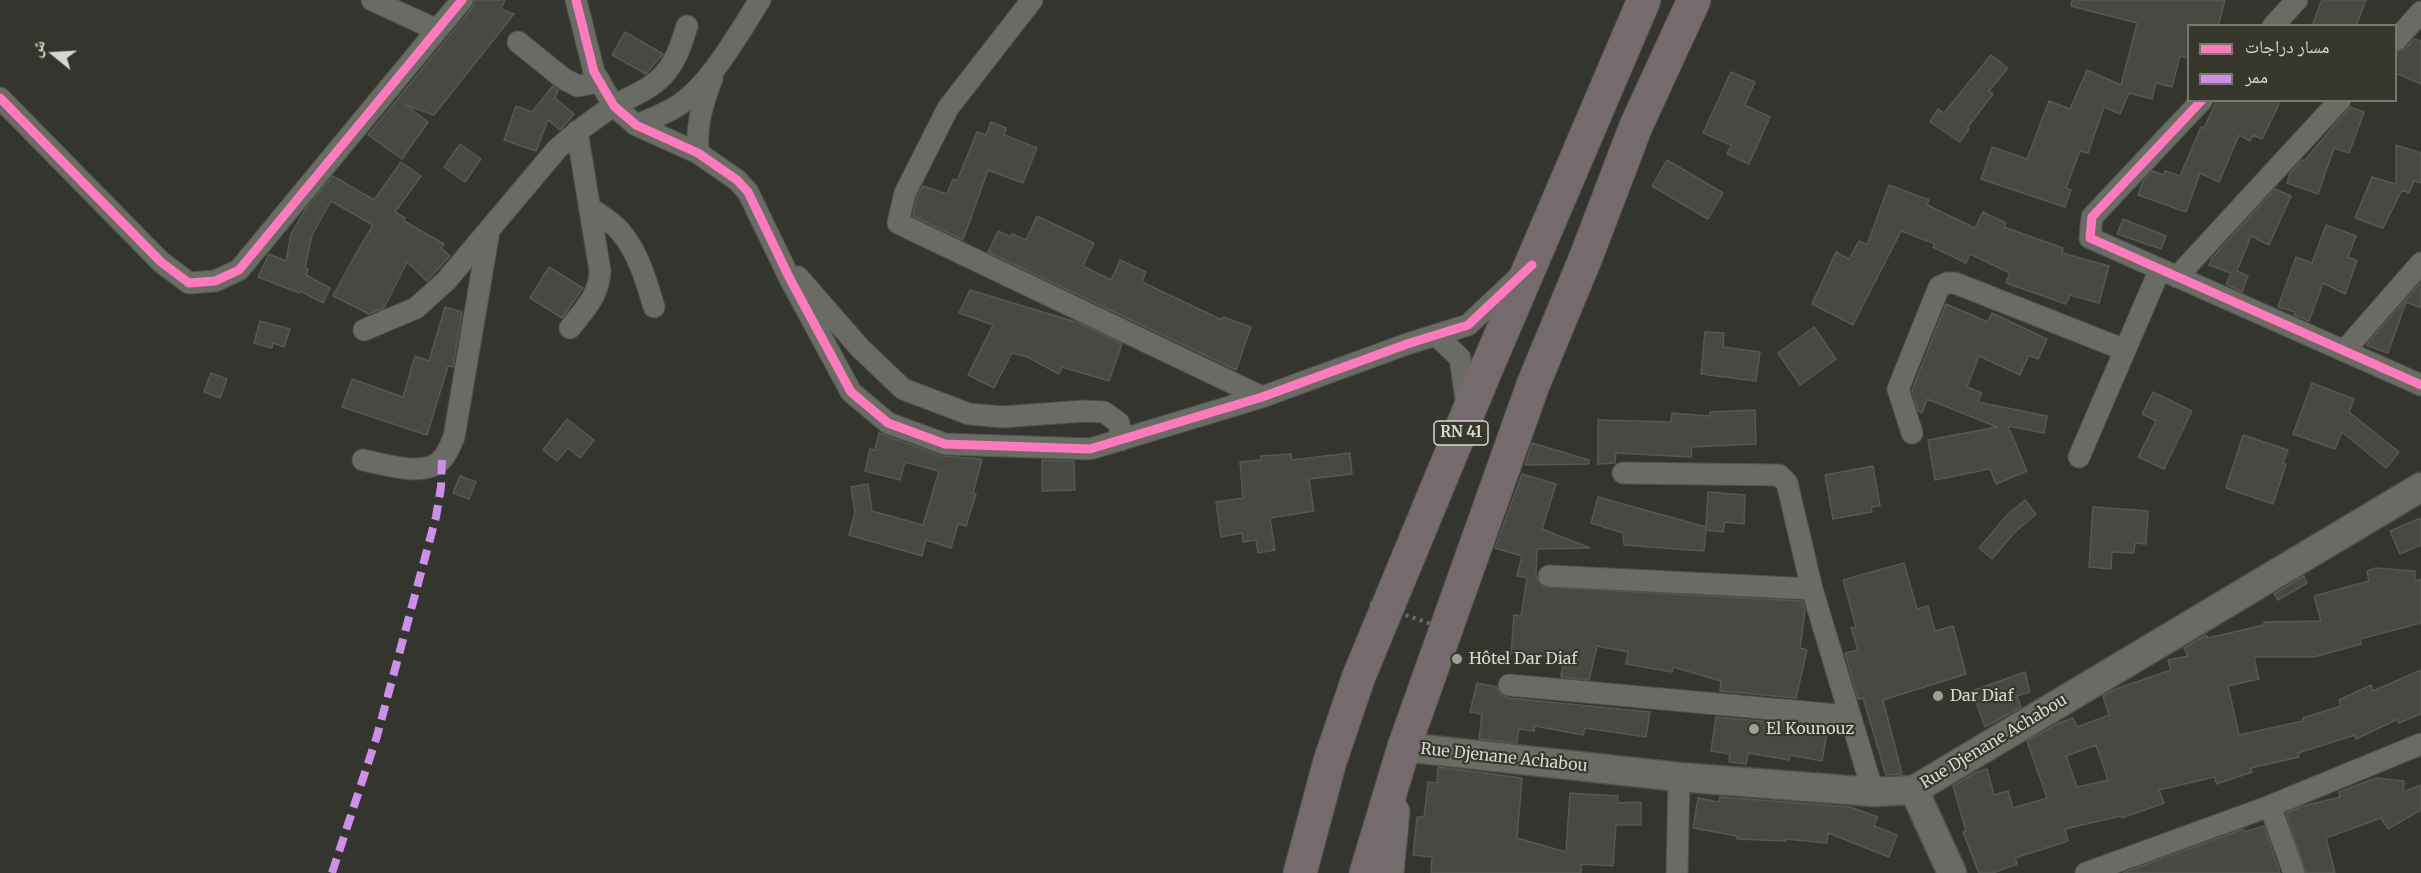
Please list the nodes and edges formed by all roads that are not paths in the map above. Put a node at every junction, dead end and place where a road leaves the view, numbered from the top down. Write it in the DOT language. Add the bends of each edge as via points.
graph roads {
  1 [pos="372,0"];
  2 [pos="462,0"];
  3 [pos="576,0"];
  4 [pos="760,0"];
  5 [pos="1032,0"];
  6 [pos="1644,0"];
  7 [pos="1694,0"];
  8 [pos="2297,0"];
  9 [pos="2421,12"];
  10 [pos="2275,24"];
  11 [pos="687,26"];
  12 [pos="437,30"];
  13 [pos="2397,39"];
  14 [pos="518,42"];
  15 [pos="718,65"];
  16 [pos="600,82"];
  17 [pos="0,98"];
  18 [pos="2200,102"];
  19 [pos="2338,102"];
  20 [pos="614,106"];
  21 [pos="636,125"];
  22 [pos="577,131"];
  23 [pos="698,153"];
  24 [pos="589,207"];
  25 [pos="489,230"];
  26 [pos="777,253"];
  27 [pos="2421,263"];
  28 [pos="1532,265"];
  29 [pos="2169,273"];
  30 [pos="654,307"];
  31 [pos="570,328"];
  32 [pos="364,330"];
  33 [pos="1436,335"];
  34 [pos="2125,350"];
  35 [pos="2343,351"];
  36 [pos="2421,385"];
  37 [pos="1262,397"];
  38 [pos="1468,414"];
  39 [pos="1912,433"];
  40 [pos="1121,440"];
  41 [pos="2079,457"];
  42 [pos="363,460"];
  43 [pos="1623,473"];
  44 [pos="2421,487"];
  45 [pos="1549,576"];
  46 [pos="1812,589"];
  47 [pos="1509,685"];
  48 [pos="1849,716"];
  49 [pos="2421,744"];
  50 [pos="1401,757"];
  51 [pos="1679,777"];
  52 [pos="1914,789"];
  53 [pos="1873,792"];
  54 [pos="2270,806"];
  55 [pos="1300,873"];
  56 [pos="1366,873"];
  57 [pos="1387,873"];
  58 [pos="1677,873"];
  59 [pos="1952,873"];
  60 [pos="2086,873"];
  61 [pos="2294,873"];
  1 -- 12 [label="street"];
  2 -- 12 [label="street"];
  3 -- 16 [label="street"];
  4 -- 15 [label="street"];
  5 -- 37 [label="street" via="948,108 906,193 898,223"];
  6 -- 28 [label="highway, RN 41"];
  7 -- 50 [label="highway, RN 41" via="1636,126 1533,385"];
  8 -- 10 [label="street"];
  9 -- 13 [label="street"];
  11 -- 20 [label="street" via="666,73 647,89"];
  12 -- 17 [label="street" via="239,270 215,281 189,283 161,262"];
  14 -- 16 [label="street" via="578,86"];
  15 -- 21 [label="street" via="675,107"];
  15 -- 23 [label="street" via="696,132"];
  16 -- 20 [label="street"];
  18 -- 29 [label="street" via="2092,217 2090,238"];
  19 -- 29 [label="street"];
  20 -- 21 [label="street"];
  20 -- 22 [label="street"];
  21 -- 23 [label="street"];
  22 -- 24 [label="street"];
  22 -- 25 [label="street"];
  23 -- 26 [label="street" via="748,192"];
  24 -- 30 [label="street" via="618,228 630,244"];
  24 -- 31 [label="street" via="599,283 594,298"];
  25 -- 32 [label="street" via="446,281 416,308"];
  25 -- 42 [label="street" via="454,437 442,460 414,470"];
  26 -- 40 [label="street" via="860,348 903,389 969,414 1104,412 1119,423"];
  26 -- 40 [label="street" via="851,392 888,423 945,444 1090,449"];
  27 -- 35 [label="street"];
  28 -- 33 [label="street" via="1468,325"];
  28 -- 38 [label="highway, RN 41"];
  29 -- 34 [label="street"];
  29 -- 35 [label="street"];
  33 -- 37 [label="street"];
  33 -- 38 [label="street" via="1460,358"];
  34 -- 39 [label="street" via="1947,283 1939,287 1898,389"];
  34 -- 41 [label="street"];
  35 -- 36 [label="street"];
  37 -- 40 [label="street"];
  38 -- 55 [label="highway, RN 41" via="1359,676 1330,761"];
  43 -- 46 [label="street" via="1779,475 1787,483"];
  44 -- 52 [label="main road, Rue Djenane Achabou"];
  45 -- 46 [label="street"];
  46 -- 48 [label="street"];
  47 -- 48 [label="street"];
  48 -- 53 [label="street"];
  49 -- 54 [label="street"];
  50 -- 51 [label="main road, Rue Djenane Achabou"];
  50 -- 56 [label="highway, RN 41"];
  50 -- 57 [label="main road"];
  51 -- 53 [label="main road, Rue Djenane Achabou"];
  51 -- 58 [label="street"];
  52 -- 53 [label="main road, Rue Djenane Achabou"];
  52 -- 59 [label="main road"];
  54 -- 60 [label="street"];
  54 -- 61 [label="street"];
}
